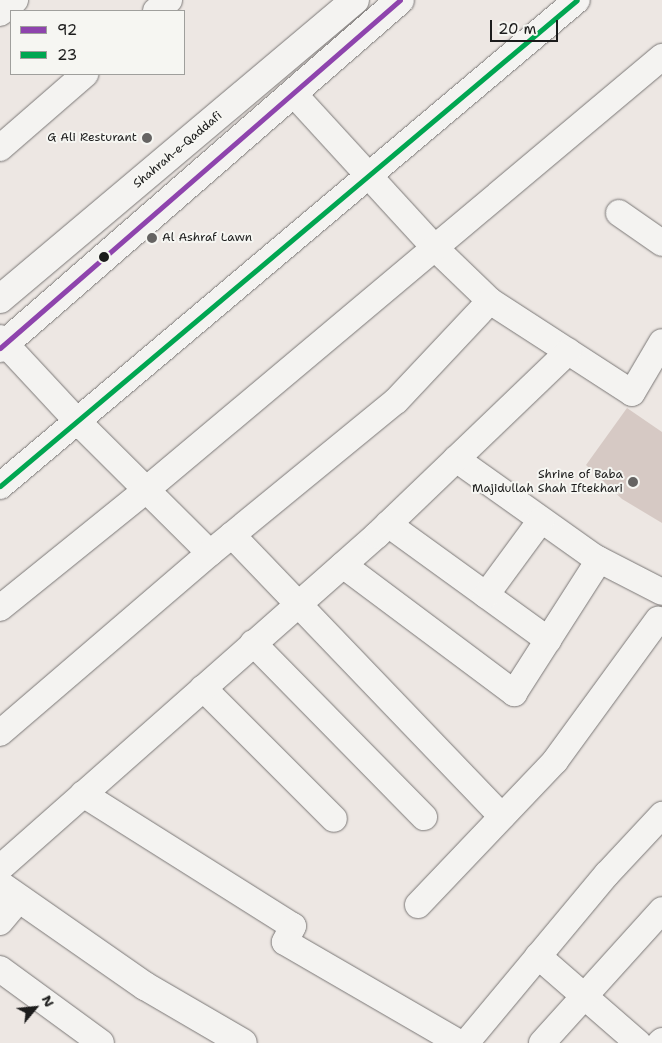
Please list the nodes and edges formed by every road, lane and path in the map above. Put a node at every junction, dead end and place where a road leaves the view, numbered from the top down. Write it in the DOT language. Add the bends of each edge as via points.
graph roads {
  1 [pos="15,0"];
  2 [pos="169,0"];
  3 [pos="355,0"];
  4 [pos="400,0"];
  5 [pos="577,0"];
  6 [pos="157,10"];
  7 [pos="0,13"];
  8 [pos="662,57"];
  9 [pos="84,75"];
  10 [pos="293,93"];
  11 [pos="0,148"];
  12 [pos="368,176"];
  13 [pos="619,213"];
  14 [pos="662,243"];
  15 [pos="435,248"];
  16 [pos="0,300"];
  17 [pos="490,301"];
  18 [pos="662,342"];
  19 [pos="2,343"];
  20 [pos="568,352"];
  21 [pos="77,421"];
  22 [pos="456,459"];
  23 [pos="0,486"];
  24 [pos="146,490"];
  25 [pos="542,520"];
  26 [pos="388,524"];
  27 [pos="232,535"];
  28 [pos="210,553"];
  29 [pos="599,560"];
  30 [pos="343,565"];
  31 [pos="662,592"];
  32 [pos="486,595"];
  33 [pos="298,604"];
  34 [pos="0,608"];
  35 [pos="661,617"];
  36 [pos="548,640"];
  37 [pos="253,643"];
  38 [pos="203,688"];
  39 [pos="0,734"];
  40 [pos="84,794"];
  41 [pos="662,815"];
  42 [pos="502,816"];
  43 [pos="424,817"];
  44 [pos="334,819"];
  45 [pos="0,868"];
  46 [pos="10,892"];
  47 [pos="418,905"];
  48 [pos="662,910"];
  49 [pos="0,922"];
  50 [pos="538,956"];
  51 [pos="0,969"];
  52 [pos="584,996"];
  53 [pos="101,1043"];
  54 [pos="243,1043"];
  55 [pos="459,1043"];
  56 [pos="466,1043"];
  57 [pos="542,1043"];
  58 [pos="638,1043"];
  1 -- 7 [label="street"];
  2 -- 6 [label="street"];
  3 -- 16 [label="main road, Shahrah-e-Qaddafi"];
  4 -- 10 [label="main road"];
  5 -- 12 [label="street"];
  8 -- 15 [label="street"];
  9 -- 11 [label="street"];
  10 -- 12 [label="street"];
  10 -- 19 [label="main road"];
  12 -- 15 [label="street"];
  12 -- 21 [label="street"];
  13 -- 14 [label="street"];
  15 -- 17 [label="street"];
  15 -- 24 [label="street"];
  17 -- 20 [label="street"];
  17 -- 27 [label="street" via="396,401"];
  18 -- 20 [label="street" via="632,393"];
  19 -- 21 [label="street"];
  20 -- 22 [label="street"];
  21 -- 23 [label="street"];
  21 -- 24 [label="street"];
  22 -- 25 [label="street"];
  22 -- 26 [label="street"];
  24 -- 28 [label="street"];
  24 -- 34 [label="street"];
  25 -- 29 [label="street"];
  25 -- 32 [label="street"];
  26 -- 30 [label="street"];
  26 -- 32 [label="street"];
  27 -- 28 [label="street"];
  27 -- 33 [label="street"];
  28 -- 39 [label="street"];
  29 -- 31 [label="street"];
  29 -- 36 [label="street"];
  30 -- 33 [label="street"];
  30 -- 36 [label="street" via="514,693"];
  32 -- 36 [label="street"];
  33 -- 37 [label="street"];
  33 -- 42 [label="street"];
  35 -- 42 [label="street" via="555,761"];
  37 -- 38 [label="street"];
  37 -- 43 [label="street"];
  38 -- 40 [label="street"];
  38 -- 44 [label="street"];
  40 -- 45 [label="street"];
  40 -- 55 [label="street" via="293,926 285,942"];
  41 -- 50 [label="street"];
  42 -- 47 [label="street"];
  46 -- 49 [label="street"];
  46 -- 54 [label="main road" via="145,986"];
  48 -- 52 [label="street"];
  50 -- 52 [label="street"];
  50 -- 56 [label="street"];
  51 -- 53 [label="street"];
  52 -- 57 [label="street"];
  52 -- 58 [label="street"];
}
